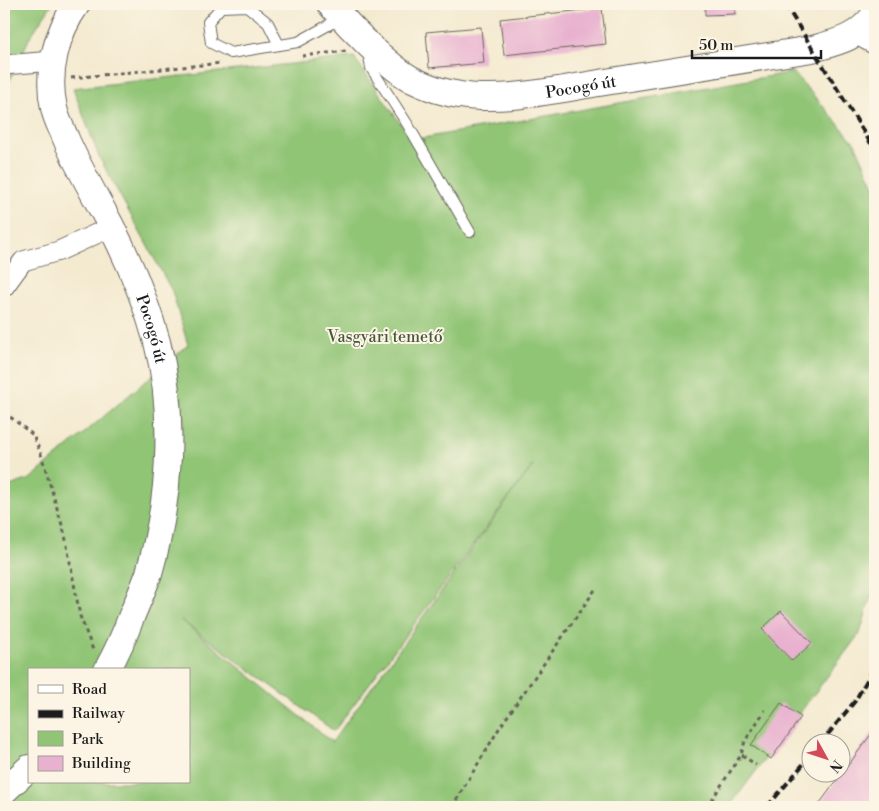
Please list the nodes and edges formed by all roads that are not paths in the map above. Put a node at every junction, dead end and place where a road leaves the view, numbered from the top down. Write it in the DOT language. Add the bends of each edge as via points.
graph roads {
  1 [pos="77,4"];
  2 [pos="336,10"];
  3 [pos="870,30"];
  4 [pos="366,40"];
  5 [pos="279,45"];
  6 [pos="53,61"];
  7 [pos="4,65"];
  8 [pos="111,227"];
  9 [pos="470,232"];
  10 [pos="4,286"];
  11 [pos="100,661"];
  12 [pos="28,769"];
  13 [pos="4,790"];
  1 -- 6 [label="main road, Pocogó út" via="69,14"];
  2 -- 4 [label="main road, Pocogó út"];
  2 -- 5 [label="lane" via="298,42"];
  3 -- 4 [label="main road, Pocogó út" via="812,49 542,92 483,97 460,95 413,80"];
  4 -- 9 [label="lane" via="371,68"];
  5 -- 5 [label="lane" via="231,53 211,42 208,22 221,7 247,6 268,23"];
  6 -- 7 [label="street"];
  6 -- 8 [label="main road, Pocogó út" via="54,108 75,160"];
  8 -- 10 [label="street" via="59,251 23,261"];
  8 -- 11 [label="main road, Pocogó út" via="140,287 157,341 164,370 169,421 164,497 148,574 117,653"];
  12 -- 13 [label="main road"];
}
